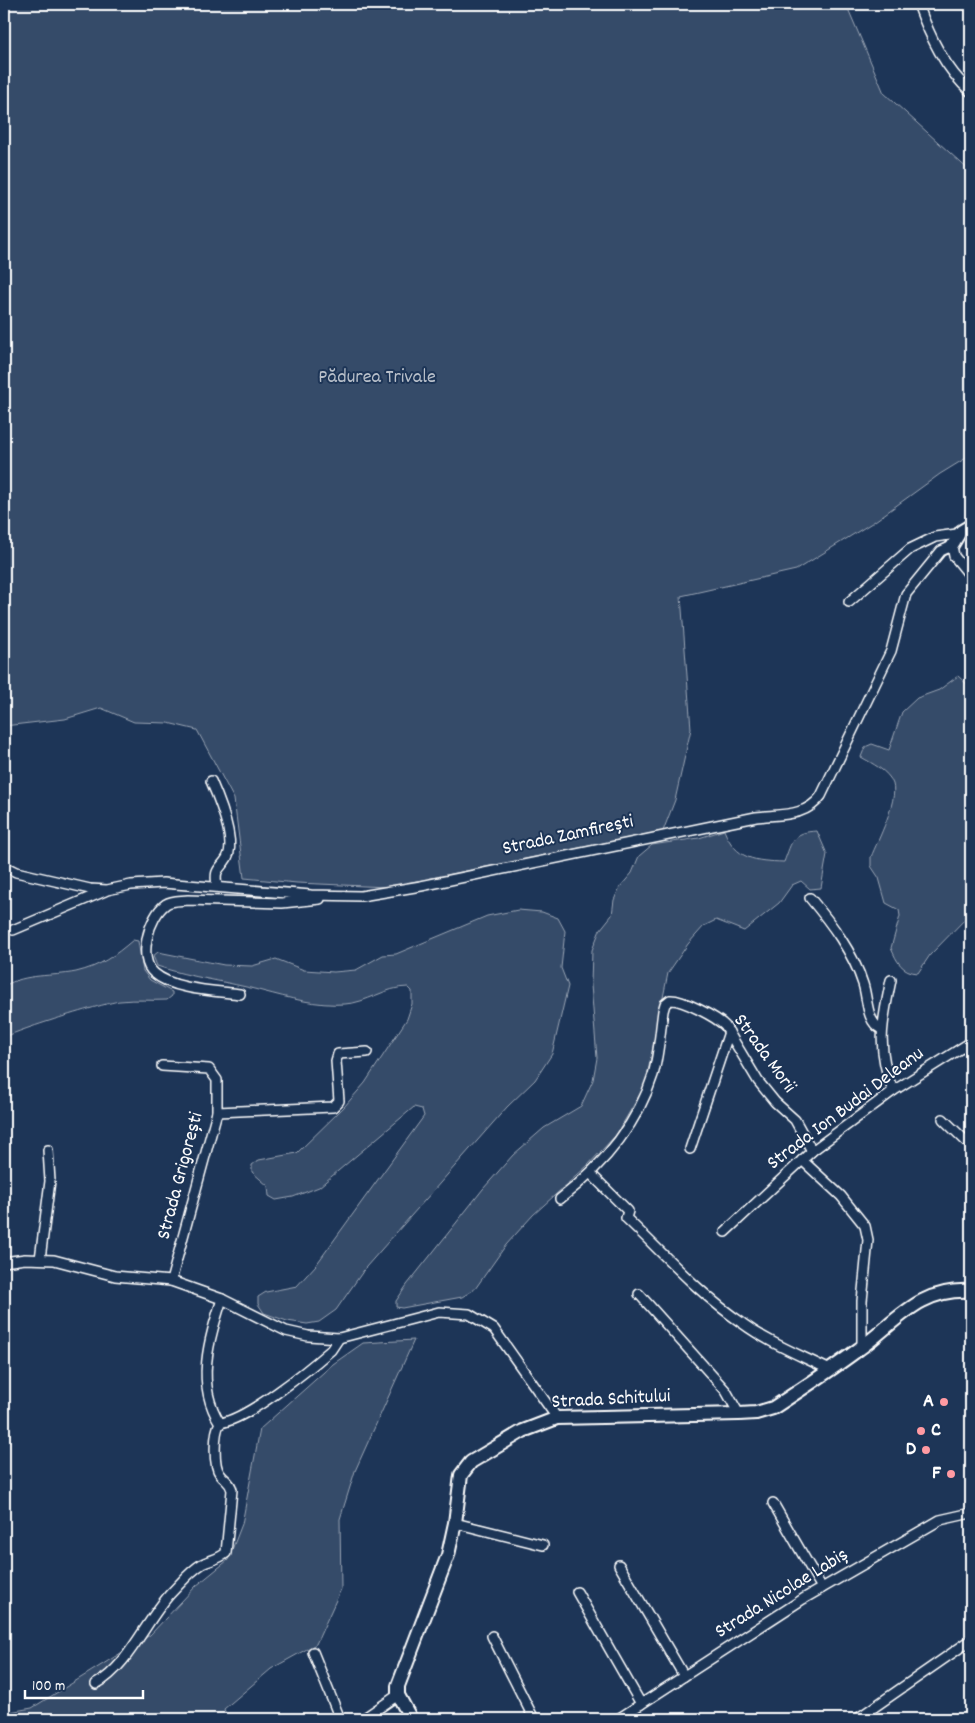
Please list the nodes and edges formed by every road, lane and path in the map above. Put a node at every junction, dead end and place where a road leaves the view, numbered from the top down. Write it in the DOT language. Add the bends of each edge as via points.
graph roads {
  1 [pos="918,4"];
  2 [pos="971,92"];
  3 [pos="971,525"];
  4 [pos="957,534"];
  5 [pos="952,546"];
  6 [pos="971,577"];
  7 [pos="849,602"];
  8 [pos="210,781"];
  9 [pos="4,866"];
  10 [pos="217,886"];
  11 [pos="108,890"];
  12 [pos="329,896"];
  13 [pos="810,898"];
  14 [pos="13,930"];
  15 [pos="891,980"];
  16 [pos="240,994"];
  17 [pos="881,1029"];
  18 [pos="729,1032"];
  19 [pos="971,1042"];
  20 [pos="367,1052"];
  21 [pos="162,1066"];
  22 [pos="893,1091"];
  23 [pos="217,1112"];
  24 [pos="943,1119"];
  25 [pos="971,1146"];
  26 [pos="690,1149"];
  27 [pos="48,1150"];
  28 [pos="812,1151"];
  29 [pos="802,1160"];
  30 [pos="591,1174"];
  31 [pos="560,1199"];
  32 [pos="725,1232"];
  33 [pos="40,1259"];
  34 [pos="4,1262"];
  35 [pos="171,1280"];
  36 [pos="971,1291"];
  37 [pos="639,1294"];
  38 [pos="222,1299"];
  39 [pos="339,1338"];
  40 [pos="862,1347"];
  41 [pos="830,1370"];
  42 [pos="739,1414"];
  43 [pos="557,1418"];
  44 [pos="220,1423"];
  45 [pos="773,1504"];
  46 [pos="971,1512"];
  47 [pos="455,1524"];
  48 [pos="543,1545"];
  49 [pos="619,1565"];
  50 [pos="822,1588"];
  51 [pos="578,1592"];
  52 [pos="492,1636"];
  53 [pos="971,1640"];
  54 [pos="313,1652"];
  55 [pos="684,1676"];
  56 [pos="96,1684"];
  57 [pos="398,1695"];
  58 [pos="641,1704"];
  59 [pos="340,1719"];
  60 [pos="363,1719"];
  61 [pos="410,1719"];
  62 [pos="534,1719"];
  63 [pos="618,1719"];
  64 [pos="858,1719"];
  1 -- 2 [label="street" via="930,36 956,79"];
  3 -- 4 [label="street"];
  4 -- 5 [label="street, Strada Zamfirești"];
  4 -- 7 [label="street" via="935,537 910,549"];
  5 -- 6 [label="street" via="952,552"];
  5 -- 12 [label="street, Strada Zamfirești" via="941,551 906,594 891,651 813,807 421,886 361,896"];
  8 -- 10 [label="street" via="220,802 230,849 227,858 217,868"];
  9 -- 11 [label="street, Strada Zamfirești" via="72,886"];
  10 -- 11 [label="street, Strada Zamfirești" via="131,884"];
  10 -- 12 [label="street, Strada Zamfirești"];
  11 -- 14 [label="street"];
  12 -- 16 [label="street" via="314,901 282,903 188,900 164,905 146,939 144,955 147,967 160,977 188,987"];
  13 -- 17 [label="street" via="831,924 858,968 870,1018"];
  15 -- 17 [label="street"];
  17 -- 22 [label="street" via="884,1066"];
  18 -- 26 [label="street"];
  18 -- 28 [label="street, Strada Morii" via="758,1081 795,1120"];
  18 -- 30 [label="street, Strada Morii" via="718,1020 674,999 665,1004 658,1051 647,1091 620,1139"];
  19 -- 22 [label="street, Strada Ion Budai Deleanu"];
  20 -- 23 [label="street" via="338,1054 339,1101 333,1107"];
  21 -- 23 [label="street, Strada Grigorești" via="209,1069 217,1080"];
  22 -- 28 [label="street, Strada Ion Budai Deleanu"];
  23 -- 35 [label="street, Strada Grigorești"];
  24 -- 25 [label="street"];
  27 -- 33 [label="street" via="50,1181"];
  28 -- 29 [label="street, Strada Ion Budai Deleanu"];
  29 -- 32 [label="street, Strada Ion Budai Deleanu"];
  29 -- 40 [label="street" via="841,1196 865,1226 868,1240 862,1301"];
  30 -- 31 [label="street"];
  30 -- 41 [label="street" via="628,1211 626,1218 708,1296 742,1323 788,1351"];
  33 -- 34 [label="street"];
  33 -- 35 [label="street" via="116,1276"];
  35 -- 38 [label="street"];
  36 -- 40 [label="main road, Strada Schitului" via="948,1291 913,1304"];
  37 -- 42 [label="street" via="726,1391"];
  38 -- 39 [label="street" via="286,1331"];
  38 -- 44 [label="street" via="213,1326 204,1380 208,1399"];
  39 -- 43 [label="street" via="439,1312 469,1314 494,1329"];
  39 -- 44 [label="street" via="332,1350 251,1410"];
  40 -- 41 [label="main road, Strada Schitului"];
  41 -- 42 [label="main road, Strada Schitului" via="772,1408"];
  42 -- 43 [label="main road, Strada Schitului"];
  43 -- 47 [label="main road, Strada Schitului" via="523,1431 467,1465 459,1482"];
  44 -- 56 [label="street" via="215,1439 217,1468 231,1484 232,1490 226,1553 201,1565 183,1581 112,1673"];
  45 -- 50 [label="street"];
  46 -- 50 [label="street, Strada Nicolae Labiș" via="940,1520"];
  47 -- 48 [label="street"];
  47 -- 57 [label="main road, Strada Schitului" via="442,1573 398,1686"];
  49 -- 55 [label="street"];
  50 -- 55 [label="street, Strada Nicolae Labiș"];
  51 -- 58 [label="street"];
  52 -- 62 [label="street"];
  53 -- 64 [label="street"];
  54 -- 59 [label="street"];
  55 -- 58 [label="street, Strada Nicolae Labiș"];
  57 -- 60 [label="street"];
  57 -- 61 [label="main road"];
  58 -- 63 [label="street, Strada Nicolae Labiș"];
}
